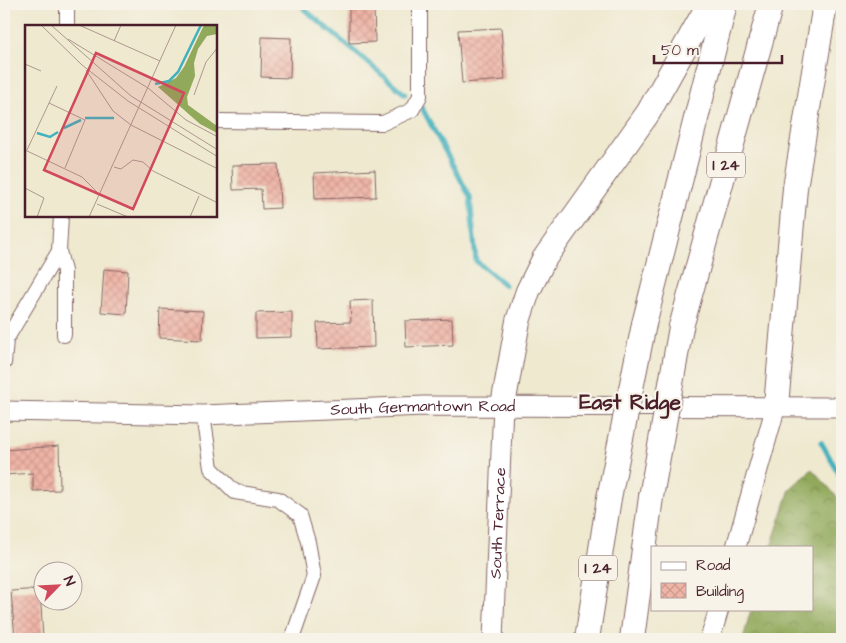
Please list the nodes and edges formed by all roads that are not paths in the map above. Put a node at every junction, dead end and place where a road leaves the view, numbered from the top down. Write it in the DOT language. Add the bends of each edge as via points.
graph roads {
  1 [pos="67,4"];
  2 [pos="420,4"];
  3 [pos="709,4"];
  4 [pos="725,4"];
  5 [pos="770,4"];
  6 [pos="825,4"];
  7 [pos="67,25"];
  8 [pos="218,121"];
  9 [pos="61,218"];
  10 [pos="60,251"];
  11 [pos="64,335"];
  12 [pos="4,362"];
  13 [pos="504,406"];
  14 [pos="776,406"];
  15 [pos="842,407"];
  16 [pos="4,411"];
  17 [pos="203,415"];
  18 [pos="736,546"];
  19 [pos="719,610"];
  20 [pos="292,639"];
  21 [pos="493,639"];
  22 [pos="587,639"];
  23 [pos="632,639"];
  24 [pos="710,639"];
  1 -- 7 [label="street"];
  2 -- 8 [label="street" via="420,96 412,110 383,123"];
  3 -- 13 [label="highway" via="648,113 544,259 518,321"];
  4 -- 22 [label="highway, I 24, bridge" via="644,324 609,498"];
  5 -- 23 [label="highway, I 24, bridge" via="681,327 650,497"];
  6 -- 14 [label="highway" via="795,188"];
  9 -- 10 [label="street"];
  10 -- 11 [label="street" via="64,271"];
  10 -- 12 [label="street" via="6,340"];
  13 -- 14 [label="main road, South Germantown Road"];
  13 -- 17 [label="main road, South Germantown Road"];
  13 -- 21 [label="main road, South Terrace"];
  14 -- 15 [label="main road, South Germantown Road"];
  14 -- 18 [label="main road"];
  16 -- 17 [label="main road, South Germantown Road"];
  17 -- 20 [label="street" via="211,468 235,492 278,499 300,515 314,576"];
  19 -- 24 [label="main road"];
}
